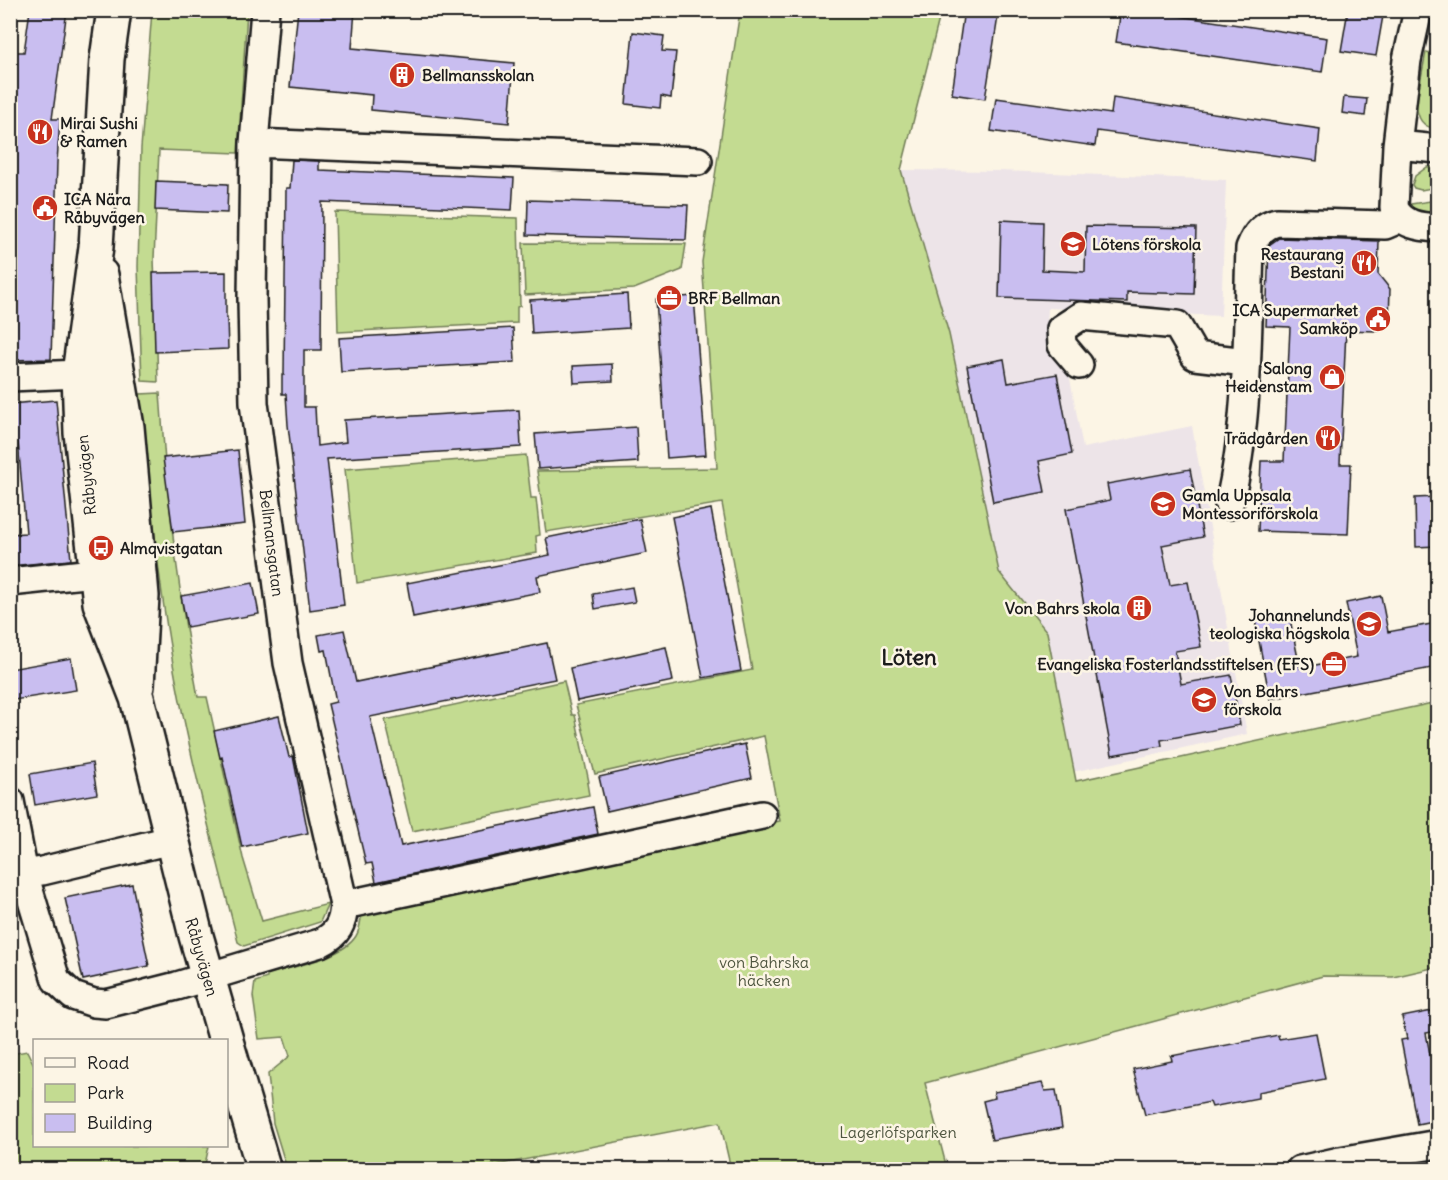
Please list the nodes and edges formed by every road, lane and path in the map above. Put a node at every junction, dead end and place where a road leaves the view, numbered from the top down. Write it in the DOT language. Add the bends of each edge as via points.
graph roads {
  1 [pos="114,10"];
  2 [pos="266,10"];
  3 [pos="1418,10"];
  4 [pos="254,143"];
  5 [pos="1397,146"];
  6 [pos="1437,149"];
  7 [pos="698,161"];
  8 [pos="1397,206"];
  9 [pos="1437,228"];
  10 [pos="96,247"];
  11 [pos="1246,362"];
  12 [pos="1079,365"];
  13 [pos="79,374"];
  14 [pos="10,377"];
  15 [pos="1229,505"];
  16 [pos="84,574"];
  17 [pos="10,582"];
  18 [pos="137,698"];
  19 [pos="10,801"];
  20 [pos="762,815"];
  21 [pos="171,840"];
  22 [pos="17,875"];
  23 [pos="344,905"];
  24 [pos="208,976"];
  25 [pos="225,1039"];
  26 [pos="228,1048"];
  27 [pos="1437,1144"];
  28 [pos="1340,1166"];
  29 [pos="264,1170"];
  30 [pos="1300,1170"];
  1 -- 10 [label="main road, Råbyvägen" via="107,59"];
  2 -- 4 [label="street, Bellmansgatan"];
  3 -- 5 [label="street" via="1407,60"];
  4 -- 7 [label="street"];
  4 -- 23 [label="street, Bellmansgatan" via="254,403 288,663"];
  5 -- 6 [label="street"];
  5 -- 8 [label="street"];
  8 -- 9 [label="street" via="1407,222"];
  8 -- 11 [label="street" via="1385,225 1277,222 1261,230 1250,248"];
  10 -- 13 [label="main road, Råbyvägen"];
  10 -- 18 [label="main road, Råbyvägen" via="128,439 142,596"];
  11 -- 12 [label="street" via="1195,357 1177,325 1081,316 1061,329 1062,345"];
  11 -- 15 [label="street" via="1243,425"];
  13 -- 14 [label="street"];
  13 -- 18 [label="main road, Råbyvägen" via="81,433 100,603"];
  16 -- 17 [label="street"];
  18 -- 21 [label="main road, Råbyvägen"];
  19 -- 22 [label="street, Bellmansgatan"];
  20 -- 23 [label="street"];
  21 -- 22 [label="street"];
  21 -- 24 [label="main road, Råbyvägen"];
  22 -- 24 [label="street, Bellmansgatan" via="56,980 73,996 106,1004"];
  23 -- 24 [label="street, Bellmansgatan" via="341,925 327,939"];
  24 -- 25 [label="main road, Råbyvägen"];
  26 -- 29 [label="main road, Råbyvägen"];
  27 -- 28 [label="street"];
  28 -- 30 [label="street"];
}
